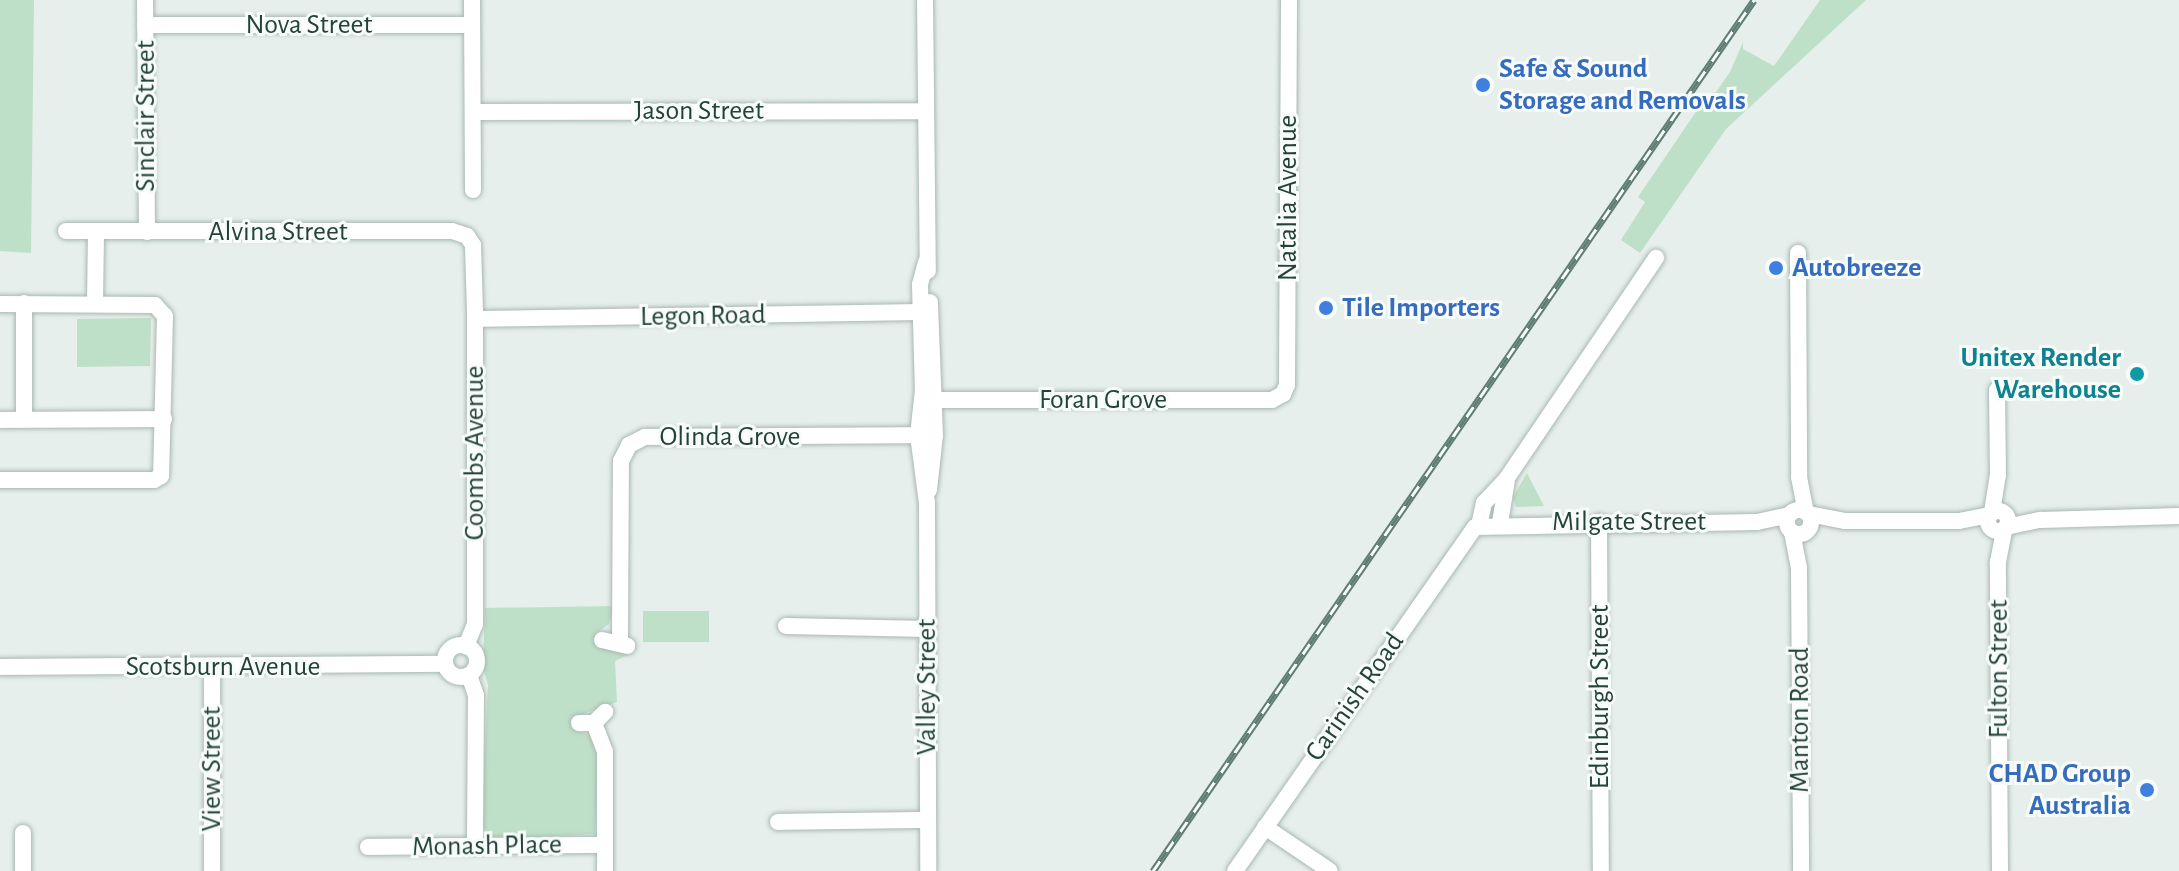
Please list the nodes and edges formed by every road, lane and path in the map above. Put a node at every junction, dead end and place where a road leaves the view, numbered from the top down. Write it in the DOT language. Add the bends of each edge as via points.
graph roads {
  1 [pos="145,0"];
  2 [pos="472,0"];
  3 [pos="925,0"];
  4 [pos="1289,0"];
  5 [pos="145,25"];
  6 [pos="472,25"];
  7 [pos="925,111"];
  8 [pos="473,112"];
  9 [pos="473,190"];
  10 [pos="66,231"];
  11 [pos="96,231"];
  12 [pos="147,232"];
  13 [pos="1798,253"];
  14 [pos="474,257"];
  15 [pos="1656,258"];
  16 [pos="24,303"];
  17 [pos="0,304"];
  18 [pos="95,304"];
  19 [pos="925,312"];
  20 [pos="475,319"];
  21 [pos="1997,390"];
  22 [pos="1283,394"];
  23 [pos="928,400"];
  24 [pos="24,419"];
  25 [pos="164,419"];
  26 [pos="0,420"];
  27 [pos="926,435"];
  28 [pos="1507,478"];
  29 [pos="0,480"];
  30 [pos="2179,516"];
  31 [pos="1998,521"];
  32 [pos="1599,522"];
  33 [pos="1799,522"];
  34 [pos="1500,523"];
  35 [pos="1479,526"];
  36 [pos="786,626"];
  37 [pos="927,629"];
  38 [pos="602,640"];
  39 [pos="466,646"];
  40 [pos="445,664"];
  41 [pos="0,667"];
  42 [pos="212,667"];
  43 [pos="469,675"];
  44 [pos="593,719"];
  45 [pos="928,820"];
  46 [pos="778,822"];
  47 [pos="1265,827"];
  48 [pos="23,833"];
  49 [pos="605,845"];
  50 [pos="475,846"];
  51 [pos="368,847"];
  52 [pos="23,871"];
  53 [pos="212,871"];
  54 [pos="605,871"];
  55 [pos="928,871"];
  56 [pos="1235,871"];
  57 [pos="1330,871"];
  58 [pos="1601,871"];
  59 [pos="1801,871"];
  60 [pos="2000,871"];
  1 -- 5 [label="street, Sinclair Street"];
  2 -- 6 [label="street"];
  3 -- 7 [label="street, Valley Street"];
  4 -- 22 [label="street, Natalia Avenue"];
  5 -- 6 [label="street, Nova Street"];
  5 -- 12 [label="street, Sinclair Street"];
  6 -- 8 [label="street"];
  7 -- 8 [label="street, Jason Street"];
  7 -- 19 [label="street, Valley Street"];
  8 -- 9 [label="street"];
  10 -- 11 [label="street, Alvina Street"];
  11 -- 12 [label="street, Alvina Street"];
  11 -- 18 [label="street"];
  12 -- 14 [label="street, Alvina Street" via="452,231 470,240"];
  13 -- 33 [label="street, Manton Road"];
  14 -- 20 [label="street, Coombs Avenue"];
  15 -- 28 [label="street, Carinish Road"];
  16 -- 17 [label="street"];
  16 -- 18 [label="street"];
  16 -- 24 [label="street"];
  18 -- 25 [label="street" via="162,309"];
  19 -- 20 [label="street, Legon Road"];
  19 -- 23 [label="street, Valley Street"];
  20 -- 39 [label="street, Coombs Avenue" via="475,624"];
  21 -- 31 [label="street, Fulton Street"];
  22 -- 23 [label="street, Foran Grove" via="1272,400"];
  23 -- 27 [label="street, Valley Street"];
  24 -- 25 [label="street"];
  24 -- 26 [label="street"];
  25 -- 29 [label="street" via="164,470 154,480"];
  27 -- 37 [label="street, Valley Street"];
  27 -- 38 [label="street, Olinda Grove" via="645,437 629,445 621,461 624,644"];
  28 -- 34 [label="street, Carinish Road"];
  28 -- 35 [label="street, Carinish Road" via="1484,503"];
  30 -- 31 [label="street, Milgate Street"];
  31 -- 33 [label="street, Milgate Street"];
  31 -- 60 [label="street, Fulton Street"];
  32 -- 33 [label="street, Milgate Street"];
  32 -- 34 [label="street, Milgate Street"];
  32 -- 58 [label="street, Edinburgh Street"];
  33 -- 59 [label="street, Manton Road"];
  34 -- 35 [label="street"];
  35 -- 47 [label="street, Carinish Road"];
  36 -- 37 [label="street"];
  37 -- 45 [label="street, Valley Street"];
  39 -- 40 [label="street" via="450,649"];
  39 -- 43 [label="street" via="477,662"];
  40 -- 42 [label="street, Scotsburn Avenue"];
  40 -- 43 [label="street" via="454,676"];
  41 -- 42 [label="street, Scotsburn Avenue"];
  42 -- 53 [label="street, View Street"];
  43 -- 50 [label="street" via="476,695"];
  44 -- 49 [label="street" via="605,752"];
  45 -- 46 [label="street"];
  45 -- 55 [label="street, Valley Street"];
  47 -- 56 [label="street, Carinish Road"];
  47 -- 57 [label="street"];
  48 -- 52 [label="street"];
  49 -- 50 [label="street, Monash Place"];
  49 -- 54 [label="street"];
  50 -- 51 [label="street, Monash Place"];
}
